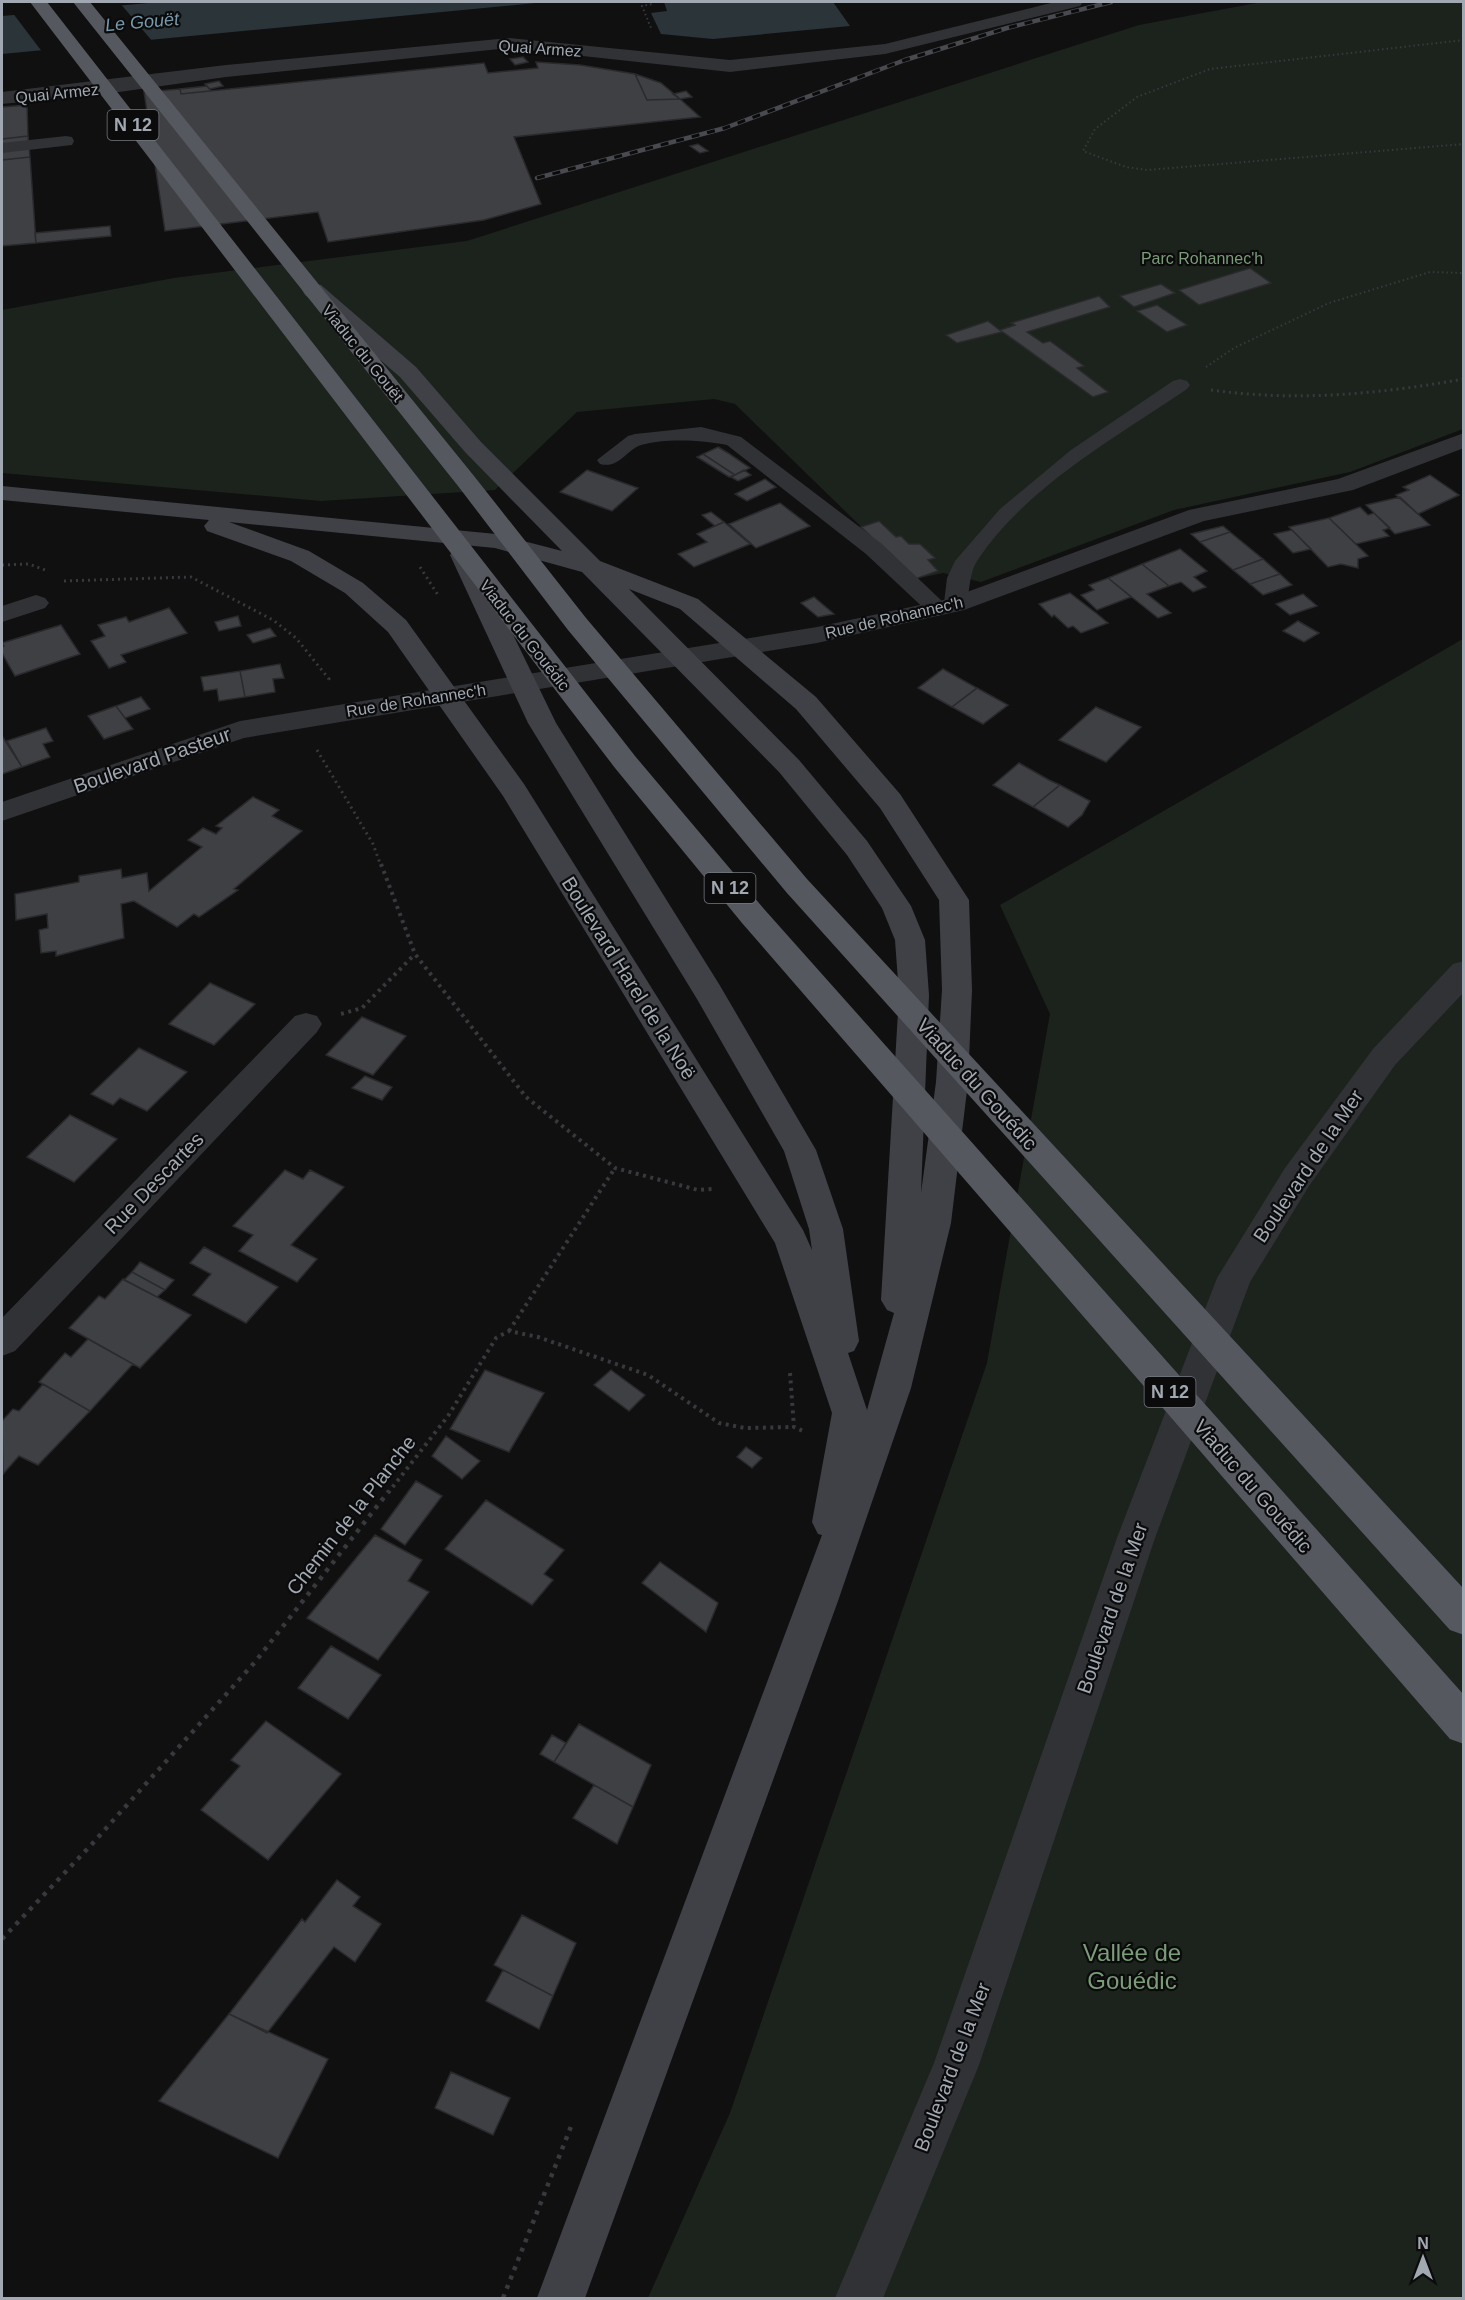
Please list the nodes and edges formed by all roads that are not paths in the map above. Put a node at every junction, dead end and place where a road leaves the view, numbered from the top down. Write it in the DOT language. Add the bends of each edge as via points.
graph roads {
  1 [pos="38,2"];
  2 [pos="81,2"];
  3 [pos="1074,2"];
  4 [pos="2,98"];
  5 [pos="66,141"];
  6 [pos="2,148"];
  7 [pos="311,287"];
  8 [pos="1180,385"];
  9 [pos="1464,440"];
  10 [pos="608,460"];
  11 [pos="2,493"];
  12 [pos="169,509"];
  13 [pos="464,555"];
  14 [pos="36,603"];
  15 [pos="947,607"];
  16 [pos="2,614"];
  17 [pos="294,721"];
  18 [pos="2,812"];
  19 [pos="1464,972"];
  20 [pos="879,976"];
  21 [pos="306,1024"];
  22 [pos="2,1341"];
  23 [pos="893,1388"];
  24 [pos="850,1413"];
  25 [pos="819,1601"];
  26 [pos="1464,1617"];
  27 [pos="1464,1725"];
  28 [pos="561,2298"];
  29 [pos="859,2298"];
  1 -- 13 [label="highway, N 12"];
  2 -- 7 [label="highway, Viaduc du Gouët / N 12"];
  3 -- 4 [label="street, Quai Armez" via="885,49 730,66 509,43"];
  5 -- 6 [label="lane"];
  7 -- 20 [label="highway, Viaduc du Gouët / N 12" via="577,624 797,886"];
  7 -- 23 [label="main road" via="408,372 473,447 789,766 857,848 896,906 910,940 914,994"];
  8 -- 15 [label="lane" via="1065,463 1000,520 973,550"];
  9 -- 15 [label="street, Rue de Rohannec'h" via="1344,485 1198,515"];
  10 -- 15 [label="lane" via="636,440 701,434 734,441"];
  11 -- 12 [label="main road"];
  12 -- 23 [label="main road" via="496,541 594,567 689,604 806,704 890,801 954,900 957,990 952,1083 934,1223"];
  12 -- 24 [label="main road, Boulevard Harel de la Noë" via="300,556 354,588 397,626 514,791 791,1240"];
  13 -- 24 [label="main road" via="542,723 800,1150 826,1229"];
  13 -- 27 [label="highway, Viaduc du Gouédic / N 12" via="587,715 746,907"];
  14 -- 16 [label="street"];
  15 -- 17 [label="street, Rue de Rohannec'h" via="817,635"];
  17 -- 18 [label="street, Boulevard Pasteur" via="240,730"];
  19 -- 29 [label="street, Boulevard de la Mer" via="1384,1057 1297,1178 1234,1278 1136,1538 956,2065"];
  20 -- 26 [label="highway, Viaduc du Gouédic / N 12"];
  21 -- 22 [label="street, Rue Descartes"];
  23 -- 25 [label="main road"];
  24 -- 25 [label="main road"];
  25 -- 28 [label="main road"];
}
